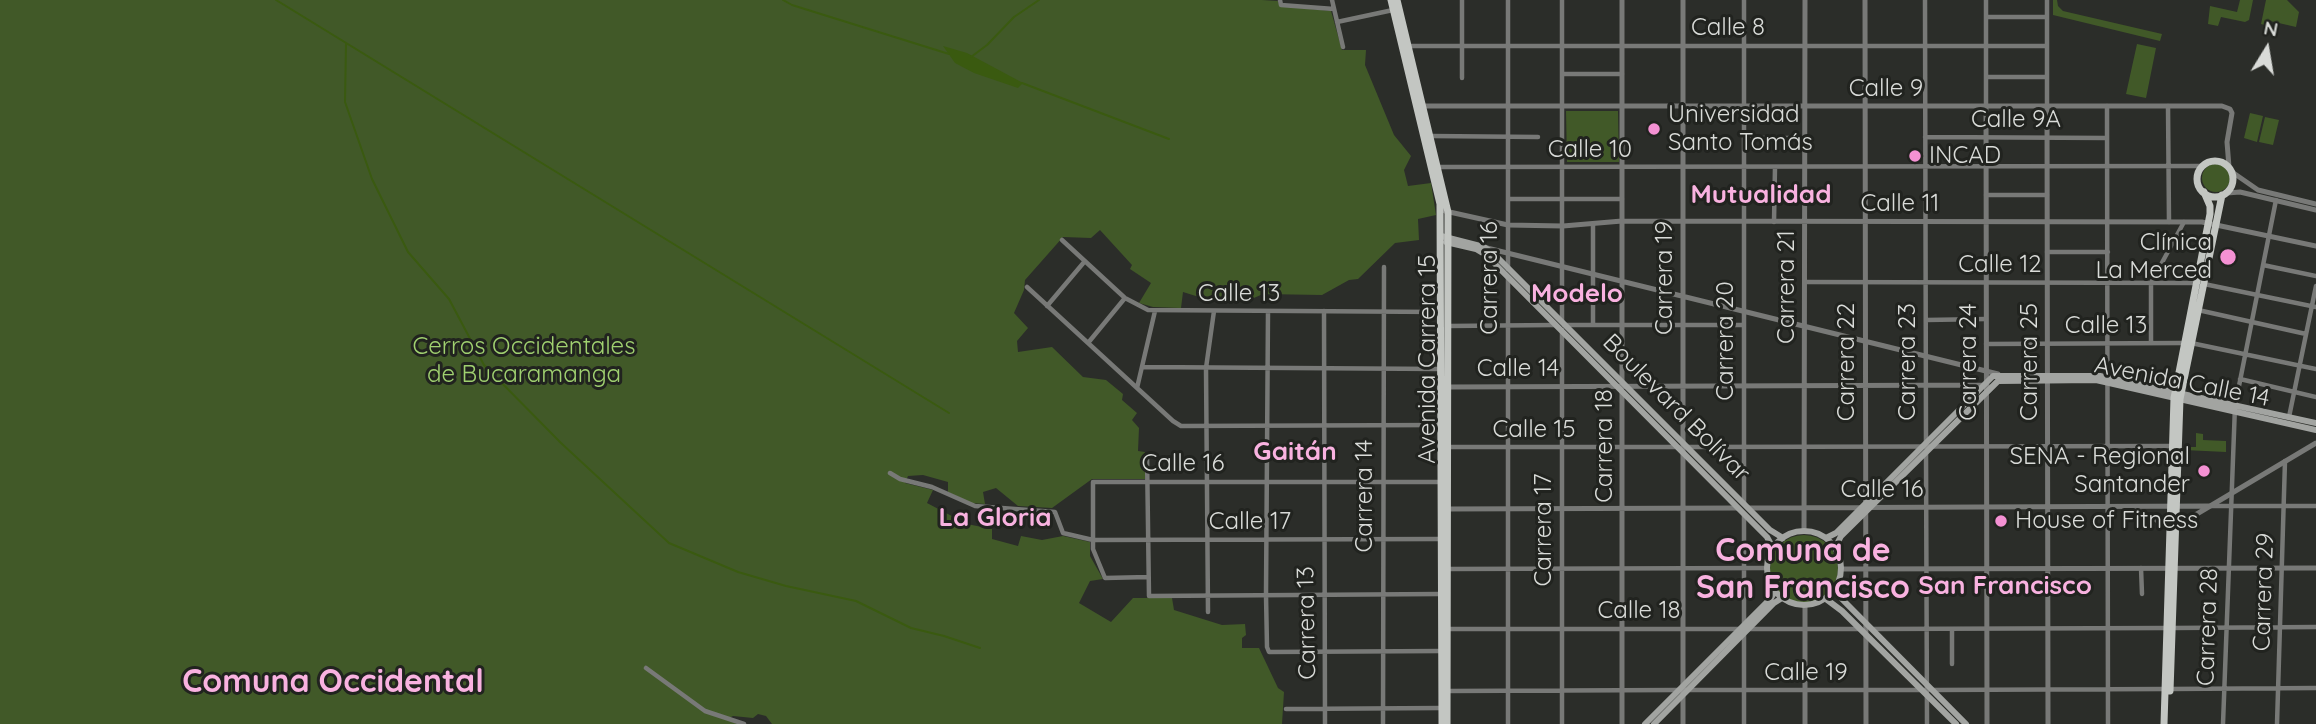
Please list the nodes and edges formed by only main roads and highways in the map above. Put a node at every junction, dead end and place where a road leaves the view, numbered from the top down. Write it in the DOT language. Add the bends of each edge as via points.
graph roads {
  1 [pos="1391,0"];
  2 [pos="1397,0"];
  3 [pos="1420,106"];
  4 [pos="2204,192"];
  5 [pos="2224,194"];
  6 [pos="1444,211"];
  7 [pos="2212,224"];
  8 [pos="1444,239"];
  9 [pos="2199,283"];
  10 [pos="1562,326"];
  11 [pos="2187,343"];
  12 [pos="1992,382"];
  13 [pos="2177,396"];
  14 [pos="2234,409"];
  15 [pos="2316,423"];
  16 [pos="1444,425"];
  17 [pos="2316,430"];
  18 [pos="1926,446"];
  19 [pos="1444,447"];
  20 [pos="2172,506"];
  21 [pos="1743,508"];
  22 [pos="1865,508"];
  23 [pos="1783,538"];
  24 [pos="1826,538"];
  25 [pos="1773,548"];
  26 [pos="1835,548"];
  27 [pos="1775,591"];
  28 [pos="1834,591"];
  29 [pos="1782,598"];
  30 [pos="1826,599"];
  31 [pos="1865,628"];
  32 [pos="1744,629"];
  33 [pos="1683,690"];
  34 [pos="1927,690"];
  35 [pos="1936,704"];
  36 [pos="1927,705"];
  37 [pos="1442,724"];
  38 [pos="1447,724"];
  39 [pos="1645,724"];
  40 [pos="1654,724"];
  41 [pos="1956,724"];
  42 [pos="1966,724"];
  43 [pos="2167,724"];
  1 -- 3 [label="main road, Avenida Carrera 15"];
  2 -- 3 [label="main road, Avenida Carrera 15"];
  3 -- 6 [label="main road, Avenida Carrera 15"];
  3 -- 6 [label="main road, Avenida Carrera 15" via="1431,136"];
  4 -- 5 [label="main road"];
  4 -- 5 [label="main road" via="2197,179 2203,166 2216,161 2231,170 2233,184"];
  4 -- 7 [label="main road"];
  5 -- 7 [label="main road"];
  6 -- 8 [label="main road, Avenida Carrera 15"];
  7 -- 9 [label="main road"];
  8 -- 10 [label="main road, Boulevard Bolívar" via="1482,253"];
  8 -- 10 [label="main road, Boulevard Bolívar" via="1484,247"];
  8 -- 16 [label="main road, Avenida Carrera 15"];
  8 -- 16 [label="main road, Avenida Carrera 15"];
  9 -- 11 [label="main road"];
  9 -- 11 [label="main road"];
  10 -- 21 [label="main road, Boulevard Bolívar"];
  11 -- 13 [label="main road"];
  12 -- 13 [label="main road, Avenida Calle 14" via="2108,380"];
  12 -- 18 [label="main road"];
  12 -- 18 [label="main road" via="1971,396"];
  13 -- 14 [label="main road, Avenida Calle 14"];
  13 -- 20 [label="main road"];
  13 -- 20 [label="main road"];
  14 -- 15 [label="main road, Avenida Calle 14"];
  14 -- 17 [label="main road, Avenida Calle 14"];
  16 -- 19 [label="main road, Avenida Carrera 15"];
  18 -- 22 [label="main road"];
  19 -- 37 [label="main road, Avenida Carrera 15"];
  19 -- 38 [label="main road, Avenida Carrera 15"];
  20 -- 43 [label="main road"];
  21 -- 23 [label="main road, Boulevard Bolívar"];
  21 -- 25 [label="main road, Boulevard Bolívar"];
  22 -- 24 [label="main road"];
  22 -- 26 [label="main road"];
  23 -- 24 [label="main road" via="1804,531"];
  23 -- 25 [label="main road"];
  24 -- 26 [label="main road"];
  25 -- 27 [label="main road" via="1767,568"];
  26 -- 28 [label="main road" via="1842,569"];
  27 -- 29 [label="main road"];
  27 -- 32 [label="main road"];
  28 -- 30 [label="main road"];
  28 -- 31 [label="main road"];
  29 -- 30 [label="main road" via="1805,606"];
  29 -- 32 [label="main road"];
  30 -- 31 [label="main road"];
  31 -- 34 [label="main road"];
  32 -- 33 [label="main road"];
  33 -- 39 [label="main road"];
  33 -- 40 [label="main road"];
  34 -- 35 [label="main road"];
  34 -- 42 [label="main road"];
  35 -- 36 [label="main road"];
  35 -- 41 [label="main road"];
}
